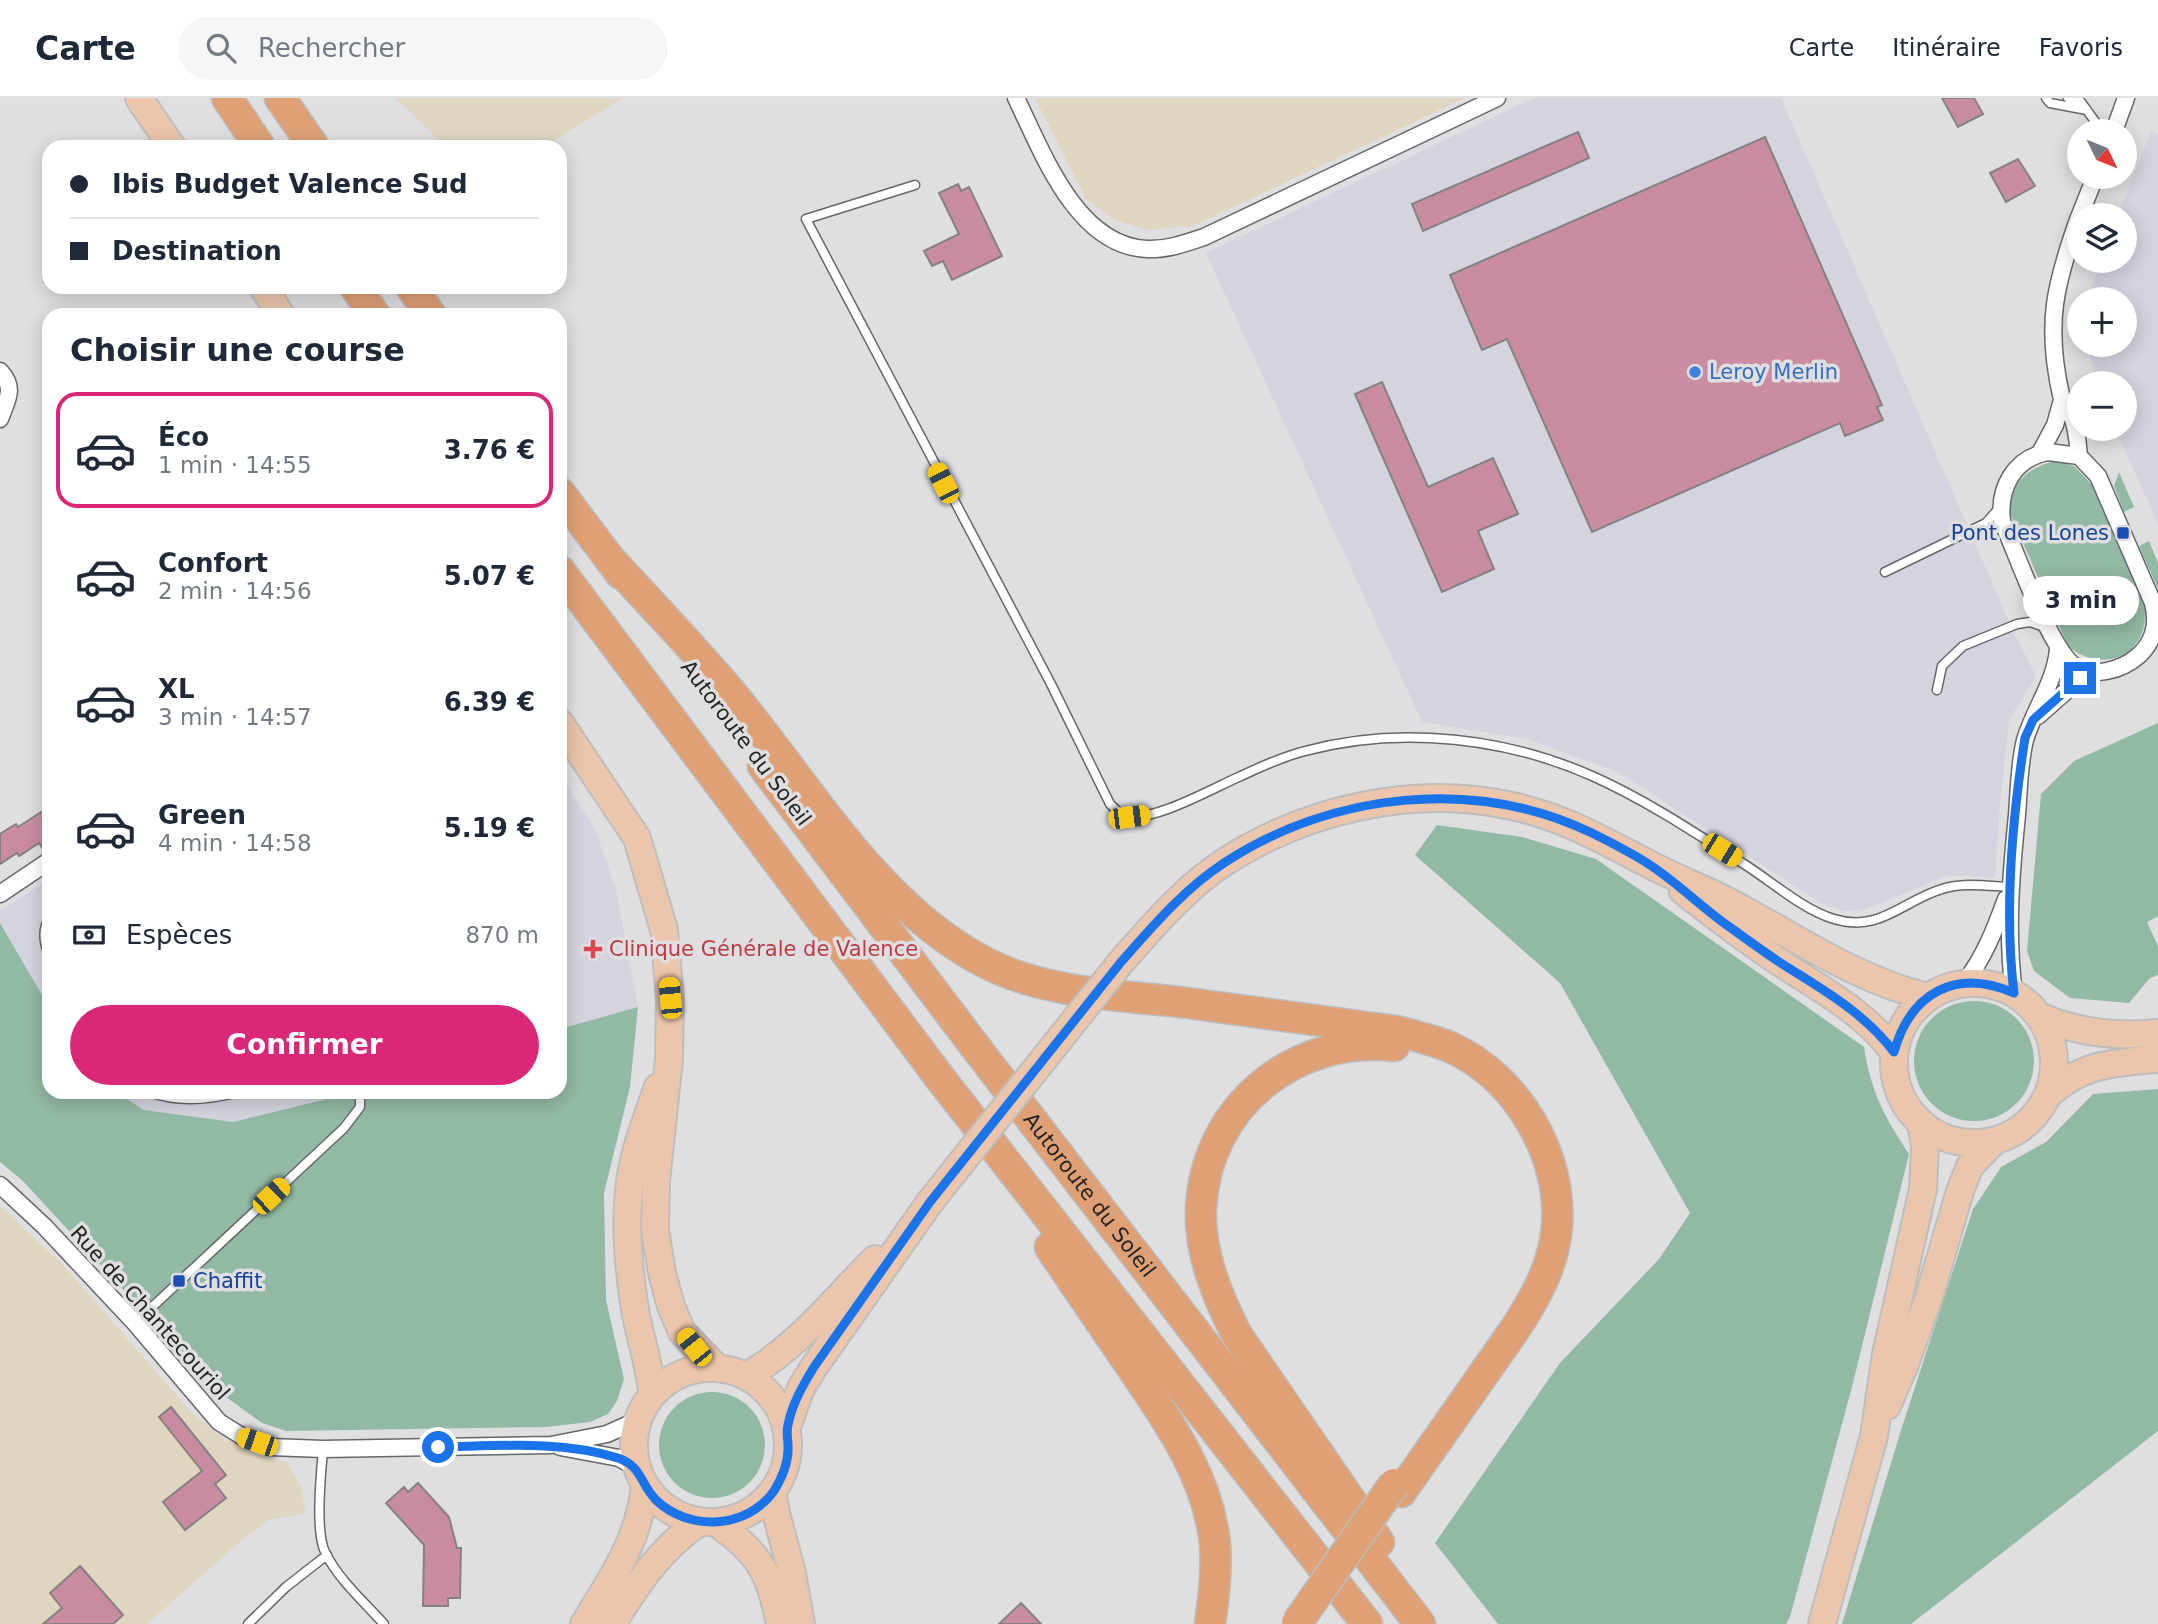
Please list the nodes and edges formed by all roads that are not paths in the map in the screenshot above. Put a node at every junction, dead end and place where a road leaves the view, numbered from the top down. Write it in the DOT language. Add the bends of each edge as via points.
graph roads {
  1 [pos="139,98"];
  2 [pos="228,98"];
  3 [pos="280,98"];
  4 [pos="1016,98"];
  5 [pos="1497,98"];
  6 [pos="2046,98"];
  7 [pos="2068,98"];
  8 [pos="2078,98"];
  9 [pos="2090,98"];
  10 [pos="2126,98"];
  11 [pos="2087,110"];
  12 [pos="2093,119"];
  13 [pos="2118,119"];
  14 [pos="167,140"];
  15 [pos="255,140"];
  16 [pos="309,140"];
  17 [pos="915,185"];
  18 [pos="2067,254"];
  19 [pos="0,371"];
  20 [pos="2062,400"];
  21 [pos="0,418"];
  22 [pos="2040,453"];
  23 [pos="2079,456"];
  24 [pos="567,502"];
  25 [pos="2000,507"];
  26 [pos="610,559"];
  27 [pos="1885,572"];
  28 [pos="567,580"];
  29 [pos="2155,604"];
  30 [pos="2050,630"];
  31 [pos="2154,641"];
  32 [pos="2058,649"];
  33 [pos="2089,671"];
  34 [pos="1937,690"];
  35 [pos="2033,720"];
  36 [pos="567,733"];
  37 [pos="1649,864"];
  38 [pos="42,866"];
  39 [pos="2010,887"];
  40 [pos="0,894"];
  41 [pos="1964,983"];
  42 [pos="2014,993"];
  43 [pos="1928,997"];
  44 [pos="2039,1016"];
  45 [pos="2158,1033"];
  46 [pos="1894,1052"];
  47 [pos="669,1059"];
  48 [pos="2158,1059"];
  49 [pos="950,1092"];
  50 [pos="2048,1095"];
  51 [pos="360,1099"];
  52 [pos="1921,1123"];
  53 [pos="1994,1141"];
  54 [pos="0,1185"];
  55 [pos="930,1202"];
  56 [pos="135,1323"];
  57 [pos="716,1367"];
  58 [pos="747,1376"];
  59 [pos="652,1394"];
  60 [pos="638,1420"];
  61 [pos="787,1427"];
  62 [pos="1874,1436"];
  63 [pos="551,1445"];
  64 [pos="323,1449"];
  65 [pos="641,1477"];
  66 [pos="1398,1488"];
  67 [pos="772,1493"];
  68 [pos="708,1522"];
  69 [pos="327,1555"];
  70 [pos="248,1624"];
  71 [pos="384,1624"];
  72 [pos="584,1624"];
  73 [pos="612,1624"];
  74 [pos="780,1624"];
  75 [pos="801,1624"];
  76 [pos="1210,1624"];
  77 [pos="1297,1624"];
  78 [pos="1311,1624"];
  79 [pos="1367,1624"];
  80 [pos="1420,1624"];
  81 [pos="1433,1624"];
  82 [pos="1822,1624"];
  1 -- 14 [label="main road"];
  2 -- 15 [label="highway"];
  3 -- 16 [label="highway"];
  4 -- 5 [label="street" via="1077,211 1098,230 1146,249 1204,237"];
  6 -- 11 [label="lane" via="2050,103"];
  7 -- 11 [label="lane"];
  8 -- 11 [label="lane"];
  9 -- 11 [label="lane"];
  10 -- 13 [label="street"];
  11 -- 12 [label="lane"];
  17 -- 39 [label="lane" via="806,219 1110,804 1119,813 1146,815 1176,806 1276,760 1331,745 1388,738 1471,740 1552,758 1617,785 1832,919 1872,921 1960,885"];
  18 -- 20 [label="street" via="2054,295 2052,337"];
  19 -- 21 [label="street" via="9,382 9,395"];
  20 -- 22 [label="street"];
  20 -- 23 [label="street" via="2072,418"];
  22 -- 23 [label="street"];
  22 -- 25 [label="street" via="2017,467"];
  23 -- 29 [label="street" via="2105,487"];
  24 -- 26 [label="highway, Autoroute du Soleil"];
  25 -- 27 [label="lane" via="1986,523"];
  25 -- 30 [label="street"];
  26 -- 66 [label="highway" via="728,689 849,844 898,897 956,945 989,964 1052,985 1427,1039 1472,1060 1518,1102 1540,1138 1554,1184 1557,1226 1547,1270 1516,1329"];
  26 -- 80 [label="highway, Autoroute du Soleil" via="977,1049"];
  28 -- 49 [label="highway"];
  29 -- 31 [label="street"];
  30 -- 32 [label="street"];
  30 -- 34 [label="lane" via="2030,622 2017,624 1963,646 1942,666"];
  31 -- 33 [label="street" via="2118,669"];
  32 -- 33 [label="street" via="2074,665"];
  32 -- 35 [label="street" via="2052,677"];
  33 -- 35 [label="street"];
  35 -- 39 [label="street" via="2021,766"];
  36 -- 47 [label="main road" via="638,838 664,930"];
  37 -- 43 [label="main road" via="1731,902 1860,974"];
  37 -- 46 [label="main road" via="1719,920 1854,1012"];
  37 -- 55 [label="main road, bridge" via="1590,832 1512,806 1459,798 1390,802 1308,820 1265,839 1222,864 1153,925"];
  38 -- 40 [label="street"];
  39 -- 41 [label="street" via="1977,968"];
  39 -- 42 [label="street"];
  41 -- 42 [label="main road"];
  41 -- 43 [label="main road"];
  42 -- 44 [label="main road"];
  43 -- 46 [label="main road" via="1900,1031"];
  44 -- 45 [label="main road" via="2084,1031"];
  44 -- 50 [label="main road" via="2050,1038 2054,1062"];
  46 -- 52 [label="main road" via="1899,1091"];
  47 -- 57 [label="main road" via="655,1229 662,1273 682,1332"];
  47 -- 59 [label="main road" via="644,1124 629,1190 627,1232 635,1310"];
  48 -- 50 [label="main road" via="2087,1069"];
  49 -- 76 [label="highway" via="1190,1460 1215,1544"];
  49 -- 79 [label="highway"];
  50 -- 53 [label="main road" via="2026,1124"];
  51 -- 56 [label="lane" via="360,1107 344,1128"];
  52 -- 53 [label="main road" via="1963,1142"];
  52 -- 62 [label="main road" via="1923,1189 1886,1354"];
  53 -- 62 [label="main road" via="1970,1166 1925,1308"];
  54 -- 56 [label="street, Rue de Chantecouriol"];
  55 -- 58 [label="main road" via="793,1342"];
  55 -- 61 [label="main road" via="814,1367"];
  56 -- 64 [label="street, Rue de Chantecouriol" via="219,1422 271,1447"];
  57 -- 58 [label="main road"];
  57 -- 59 [label="main road" via="670,1379"];
  58 -- 61 [label="main road" via="779,1406"];
  59 -- 60 [label="main road"];
  60 -- 63 [label="street, Rue de Chantecouriol" via="607,1434"];
  60 -- 65 [label="main road" via="634,1444"];
  61 -- 67 [label="main road" via="784,1473"];
  62 -- 82 [label="main road"];
  63 -- 64 [label="street, Rue de Chantecouriol"];
  63 -- 65 [label="street, Rue de Chantecouriol" via="619,1458"];
  64 -- 69 [label="lane" via="321,1525"];
  65 -- 68 [label="main road" via="668,1510"];
  65 -- 72 [label="main road" via="638,1526 631,1545"];
  66 -- 77 [label="highway, bridge"];
  66 -- 78 [label="highway"];
  66 -- 81 [label="highway" via="1514,1308 1538,1251 1543,1198 1522,1133 1504,1105 1474,1077 1413,1049 1348,1046 1307,1057 1275,1074 1231,1118 1216,1144 1204,1183 1204,1241 1218,1298 1237,1335"];
  67 -- 68 [label="main road" via="738,1518"];
  67 -- 75 [label="main road"];
  68 -- 73 [label="main road" via="682,1533 662,1552"];
  68 -- 74 [label="main road" via="740,1539 755,1554 766,1573"];
  69 -- 70 [label="lane"];
  69 -- 71 [label="lane"];
}
